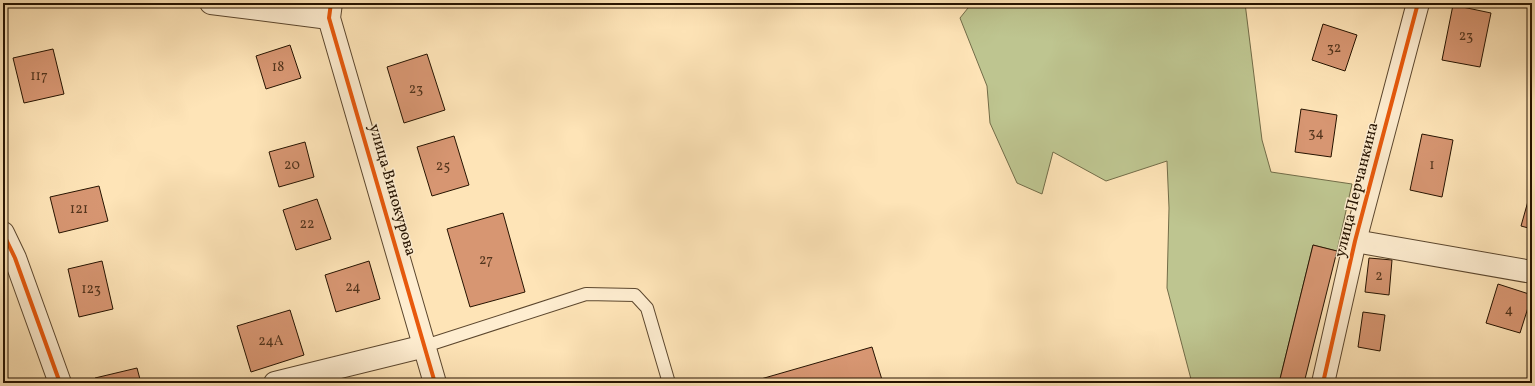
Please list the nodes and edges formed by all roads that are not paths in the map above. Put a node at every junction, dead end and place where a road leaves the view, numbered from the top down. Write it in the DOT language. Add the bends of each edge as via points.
graph roads {
  1 [pos="210,3"];
  2 [pos="1418,3"];
  3 [pos="330,10"];
  4 [pos="3,233"];
  5 [pos="1355,241"];
  6 [pos="1532,272"];
  7 [pos="425,346"];
  8 [pos="60,383"];
  9 [pos="275,383"];
  10 [pos="435,383"];
  11 [pos="669,383"];
  12 [pos="1323,383"];
  1 -- 3 [label="street"];
  2 -- 5 [label="street, улица Перчанкина"];
  3 -- 7 [label="street, улица Винокурова"];
  4 -- 8 [label="street" via="15,258"];
  5 -- 6 [label="street"];
  5 -- 12 [label="street, улица Перчанкина"];
  7 -- 9 [label="street"];
  7 -- 10 [label="street, улица Винокурова"];
  7 -- 11 [label="lane" via="586,294 635,295 647,308"];
}
